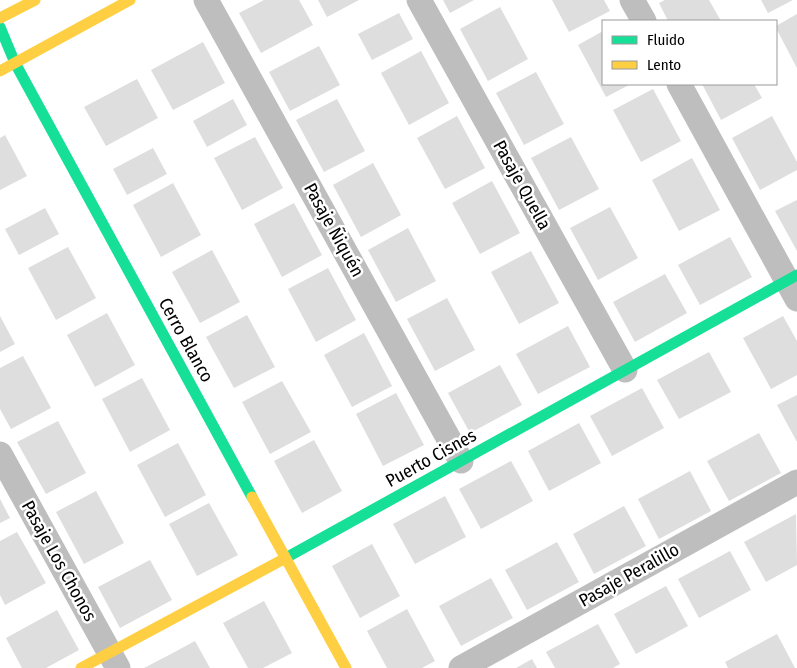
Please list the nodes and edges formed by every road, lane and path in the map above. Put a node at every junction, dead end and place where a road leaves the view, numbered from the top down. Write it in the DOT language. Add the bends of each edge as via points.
graph roads {
  1 [pos="35,0"];
  2 [pos="130,0"];
  3 [pos="206,0"];
  4 [pos="419,0"];
  5 [pos="632,0"];
  6 [pos="0,18"];
  7 [pos="643,20"];
  8 [pos="0,27"];
  9 [pos="15,62"];
  10 [pos="0,71"];
  11 [pos="680,85"];
  12 [pos="794,285"];
  13 [pos="625,370"];
  14 [pos="0,454"];
  15 [pos="461,461"];
  16 [pos="797,482"];
  17 [pos="286,558"];
  18 [pos="113,660"];
  19 [pos="81,668"];
  20 [pos="346,668"];
  21 [pos="461,668"];
  1 -- 6 [label="street"];
  2 -- 9 [label="street"];
  3 -- 15 [label="street, Pasaje Ñiquén"];
  4 -- 13 [label="street, Pasaje Quella"];
  5 -- 7 [label="street"];
  8 -- 9 [label="street, Cerro Blanco"];
  9 -- 10 [label="street"];
  9 -- 17 [label="street, Cerro Blanco"];
  11 -- 12 [label="street"];
  12 -- 13 [label="street, Puerto Cisnes"];
  13 -- 15 [label="street, Puerto Cisnes"];
  14 -- 18 [label="street, Pasaje Los Chonos"];
  15 -- 17 [label="street, Puerto Cisnes"];
  16 -- 21 [label="street, Pasaje Peralillo"];
  17 -- 18 [label="street, Puerto Cisnes"];
  17 -- 20 [label="street, Cerro Blanco"];
  18 -- 19 [label="street, Puerto Cisnes"];
}
